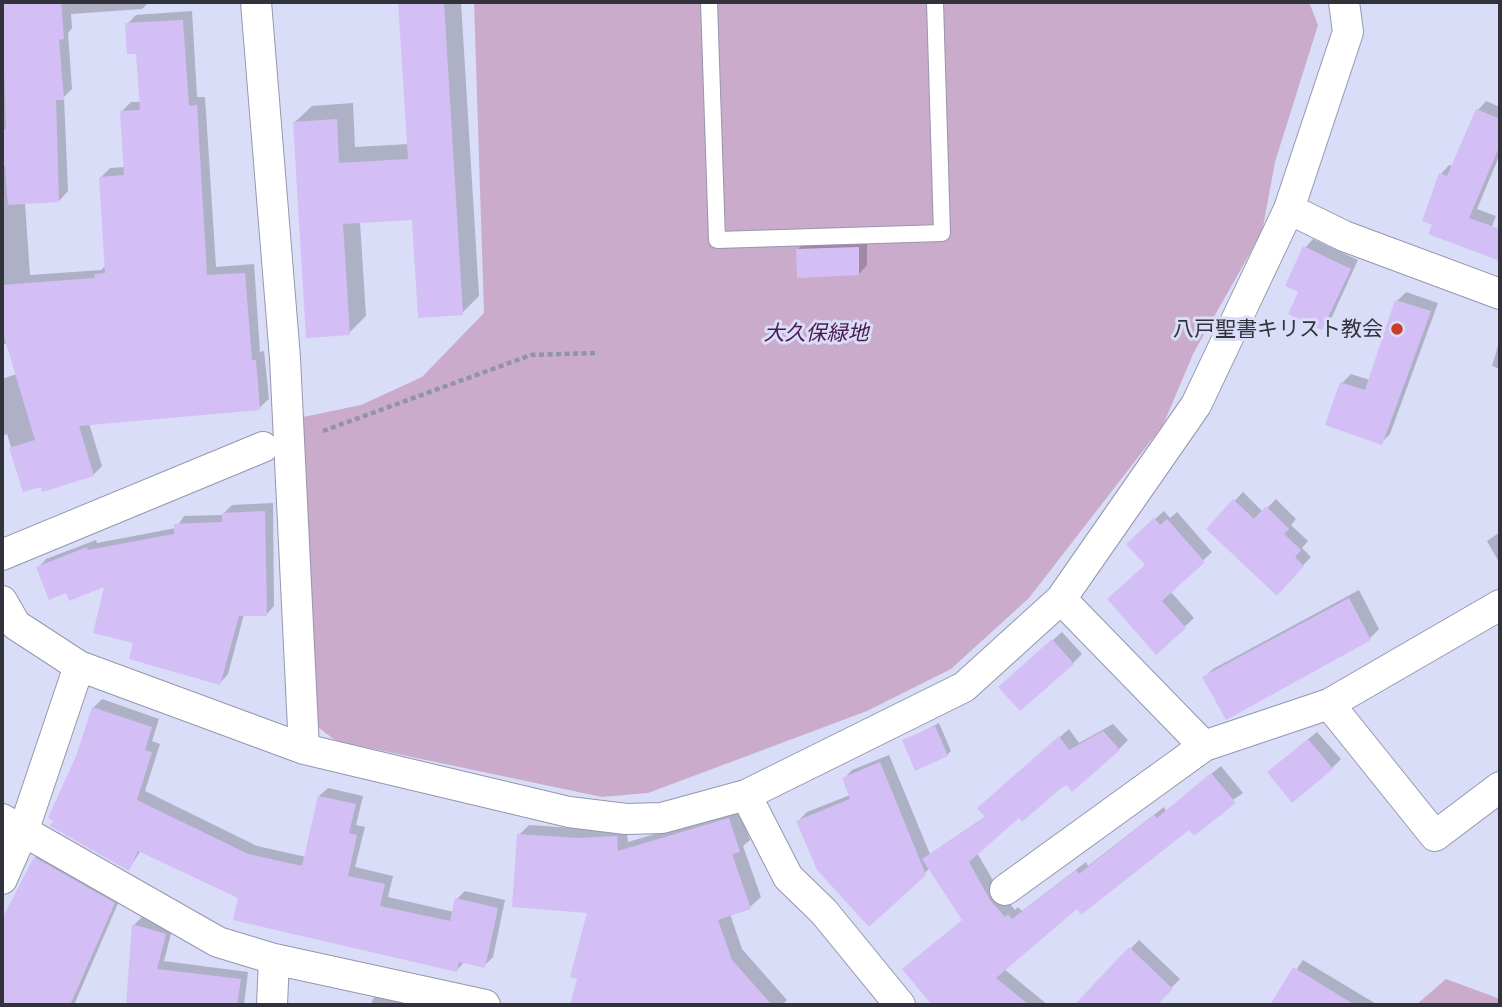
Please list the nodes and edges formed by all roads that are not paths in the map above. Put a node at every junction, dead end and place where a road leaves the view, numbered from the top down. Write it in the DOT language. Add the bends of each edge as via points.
graph roads {
  1 [pos="256,2"];
  2 [pos="709,2"];
  3 [pos="935,2"];
  4 [pos="1344,2"];
  5 [pos="1289,209"];
  6 [pos="1500,294"];
  7 [pos="276,445"];
  8 [pos="2,555"];
  9 [pos="1061,599"];
  10 [pos="2,601"];
  11 [pos="1500,605"];
  12 [pos="79,666"];
  13 [pos="1329,704"];
  14 [pos="1205,746"];
  15 [pos="304,749"];
  16 [pos="1500,786"];
  17 [pos="746,795"];
  18 [pos="13,824"];
  19 [pos="2,879"];
  20 [pos="1006,890"];
  21 [pos="274,959"];
  22 [pos="470,1003"];
  23 [pos="272,1005"];
  24 [pos="900,1005"];
  1 -- 7 [label="street"];
  2 -- 3 [label="lane" via="717,240 942,233"];
  4 -- 5 [label="street" via="1348,33"];
  5 -- 6 [label="street" via="1344,236"];
  5 -- 9 [label="street" via="1196,405"];
  7 -- 8 [label="street"];
  7 -- 15 [label="street"];
  9 -- 14 [label="street"];
  9 -- 17 [label="street" via="964,687"];
  10 -- 12 [label="street" via="16,625"];
  11 -- 13 [label="street"];
  12 -- 15 [label="street"];
  12 -- 18 [label="street"];
  13 -- 14 [label="street"];
  13 -- 16 [label="street" via="1435,836"];
  14 -- 20 [label="street"];
  15 -- 17 [label="street" via="569,812 626,819 662,818"];
  17 -- 24 [label="street" via="788,877 824,912"];
  18 -- 19 [label="street"];
  18 -- 21 [label="street" via="218,942"];
  21 -- 22 [label="street"];
  21 -- 23 [label="street"];
}
